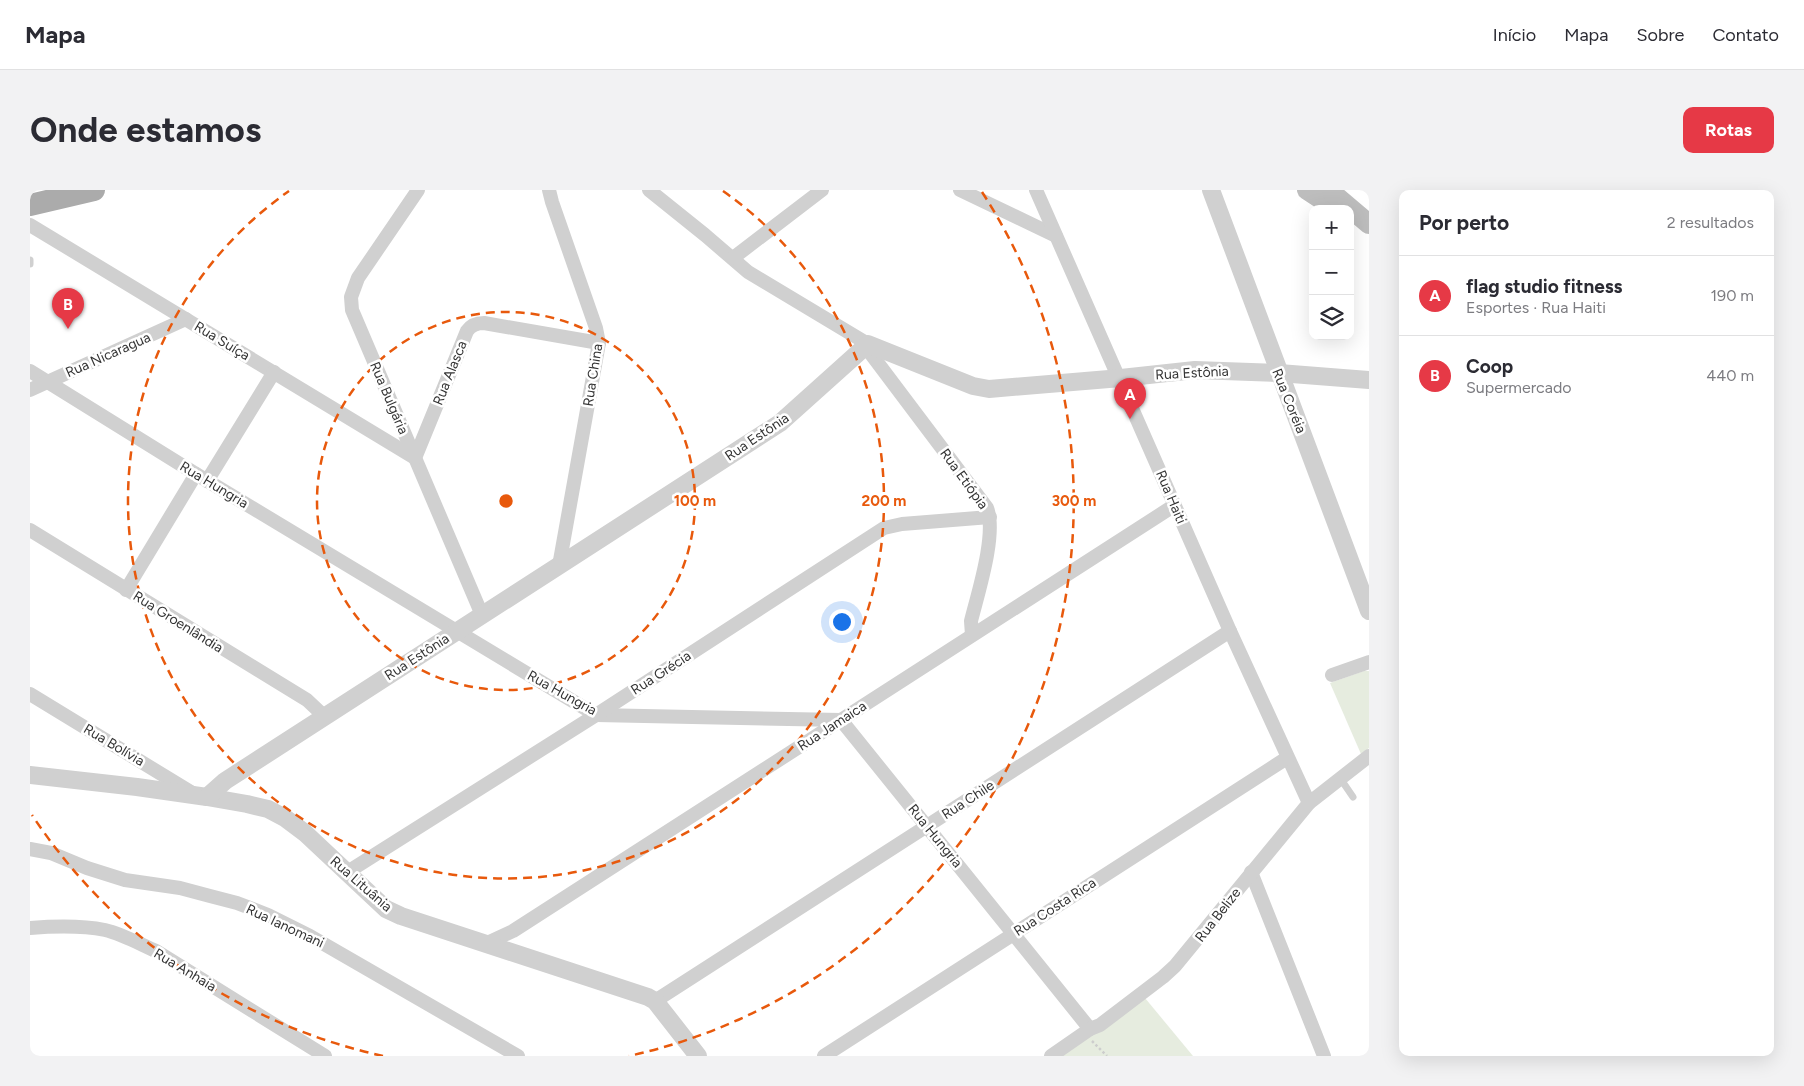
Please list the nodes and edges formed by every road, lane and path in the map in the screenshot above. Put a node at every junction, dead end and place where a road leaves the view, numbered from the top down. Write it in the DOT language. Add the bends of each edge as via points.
graph roads {
  1 [pos="94,190"];
  2 [pos="418,190"];
  3 [pos="549,190"];
  4 [pos="649,190"];
  5 [pos="822,190"];
  6 [pos="960,190"];
  7 [pos="1036,190"];
  8 [pos="1211,190"];
  9 [pos="1307,190"];
  10 [pos="1332,190"];
  11 [pos="30,205"];
  12 [pos="1330,205"];
  13 [pos="1354,218"];
  14 [pos="30,225"];
  15 [pos="1369,225"];
  16 [pos="1056,236"];
  17 [pos="733,258"];
  18 [pos="30,260"];
  19 [pos="30,264"];
  20 [pos="186,319"];
  21 [pos="599,343"];
  22 [pos="866,345"];
  23 [pos="30,371"];
  24 [pos="274,372"];
  25 [pos="1279,372"];
  26 [pos="1121,378"];
  27 [pos="1369,380"];
  28 [pos="48,382"];
  29 [pos="30,390"];
  30 [pos="415,458"];
  31 [pos="202,478"];
  32 [pos="1175,505"];
  33 [pos="990,517"];
  34 [pos="30,530"];
  35 [pos="559,566"];
  36 [pos="126,590"];
  37 [pos="1369,611"];
  38 [pos="482,615"];
  39 [pos="1230,631"];
  40 [pos="456,632"];
  41 [pos="972,636"];
  42 [pos="1369,662"];
  43 [pos="1332,675"];
  44 [pos="30,694"];
  45 [pos="596,715"];
  46 [pos="324,716"];
  47 [pos="841,720"];
  48 [pos="1369,756"];
  49 [pos="1287,758"];
  50 [pos="30,775"];
  51 [pos="1340,778"];
  52 [pos="203,796"];
  53 [pos="1353,797"];
  54 [pos="1309,803"];
  55 [pos="928,826"];
  56 [pos="30,849"];
  57 [pos="1251,872"];
  58 [pos="346,873"];
  59 [pos="30,928"];
  60 [pos="1014,934"];
  61 [pos="487,943"];
  62 [pos="655,1001"];
  63 [pos="1087,1031"];
  64 [pos="324,1056"];
  65 [pos="518,1056"];
  66 [pos="698,1056"];
  67 [pos="824,1056"];
  68 [pos="1051,1056"];
  69 [pos="1107,1056"];
  70 [pos="1324,1056"];
  1 -- 11 [label="main road"];
  2 -- 30 [label="street, Rua Bulgária" via="358,278 351,297 355,317"];
  3 -- 21 [label="street, Rua China"];
  4 -- 17 [label="street, Rua Etiópia"];
  5 -- 17 [label="street"];
  6 -- 16 [label="street"];
  7 -- 16 [label="street, Rua Haiti"];
  8 -- 25 [label="street, Rua Coréia"];
  9 -- 12 [label="main road"];
  10 -- 15 [label="main road"];
  13 -- 15 [label="main road"];
  14 -- 20 [label="street, Rua Suíça"];
  16 -- 26 [label="street, Rua Haiti"];
  17 -- 22 [label="street, Rua Etiópia" via="769,286"];
  18 -- 19 [label="lane"];
  20 -- 24 [label="street, Rua Suíça"];
  20 -- 28 [label="street, Rua Nicaragua"];
  21 -- 30 [label="street, Rua Alasca" via="484,323 471,326"];
  21 -- 35 [label="street, Rua China"];
  22 -- 26 [label="street, Rua Estônia" via="980,388"];
  22 -- 33 [label="street, Rua Etiópia" via="987,508"];
  22 -- 35 [label="street, Rua Estônia" via="780,423"];
  23 -- 28 [label="street, Rua Hungria"];
  24 -- 30 [label="street, Rua Suíça"];
  24 -- 31 [label="street"];
  25 -- 26 [label="street, Rua Estônia" via="1195,370"];
  25 -- 27 [label="street, Rua Estônia"];
  25 -- 37 [label="street, Rua Coréia"];
  26 -- 32 [label="street, Rua Haiti"];
  28 -- 29 [label="street, Rua Nicaragua"];
  28 -- 31 [label="street, Rua Hungria"];
  30 -- 38 [label="street, Rua Bulgária"];
  31 -- 36 [label="street"];
  31 -- 40 [label="street, Rua Hungria"];
  32 -- 39 [label="street, Rua Haiti"];
  32 -- 41 [label="street, Rua Jamaica"];
  33 -- 41 [label="street, Rua Etiópia" via="990,537 971,621"];
  33 -- 45 [label="street, Rua Grécia" via="884,528"];
  34 -- 36 [label="street, Rua Groenlândia"];
  35 -- 38 [label="street, Rua Estônia"];
  36 -- 46 [label="street, Rua Groenlândia" via="307,700"];
  38 -- 40 [label="street, Rua Estônia"];
  39 -- 49 [label="street, Rua Haiti"];
  39 -- 55 [label="street, Rua Chile"];
  40 -- 45 [label="street, Rua Hungria"];
  40 -- 46 [label="street, Rua Estônia"];
  41 -- 47 [label="street, Rua Jamaica"];
  42 -- 43 [label="street"];
  44 -- 52 [label="street, Rua Bolívia"];
  45 -- 47 [label="street, Rua Hungria"];
  45 -- 58 [label="street, Rua Grécia"];
  46 -- 52 [label="street, Rua Estônia"];
  47 -- 55 [label="street, Rua Hungria"];
  47 -- 61 [label="street, Rua Jamaica" via="513,931"];
  48 -- 51 [label="street, Rua Belize"];
  49 -- 54 [label="street, Rua Haiti"];
  49 -- 60 [label="street, Rua Costa Rica"];
  50 -- 52 [label="street, Rua Lituânia"];
  51 -- 53 [label="lane"];
  51 -- 54 [label="street, Rua Belize"];
  52 -- 58 [label="street, Rua Lituânia" via="247,804 285,818"];
  54 -- 57 [label="street, Rua Belize"];
  55 -- 60 [label="street, Rua Hungria"];
  55 -- 62 [label="street, Rua Chile"];
  56 -- 65 [label="street, Rua Ianomani" via="52,853 125,880 180,888 268,915"];
  57 -- 63 [label="street, Rua Belize" via="1176,966 1100,1025"];
  57 -- 70 [label="street"];
  58 -- 61 [label="street, Rua Lituânia" via="393,912"];
  59 -- 64 [label="street, Rua Anhaia" via="80,927 132,940 156,951"];
  60 -- 63 [label="street, Rua Hungria"];
  60 -- 67 [label="street, Rua Costa Rica"];
  61 -- 62 [label="street, Rua Lituânia"];
  62 -- 66 [label="street, Rua Lituânia"];
  63 -- 68 [label="street, Rua Belize"];
  63 -- 69 [label="path"];
}
